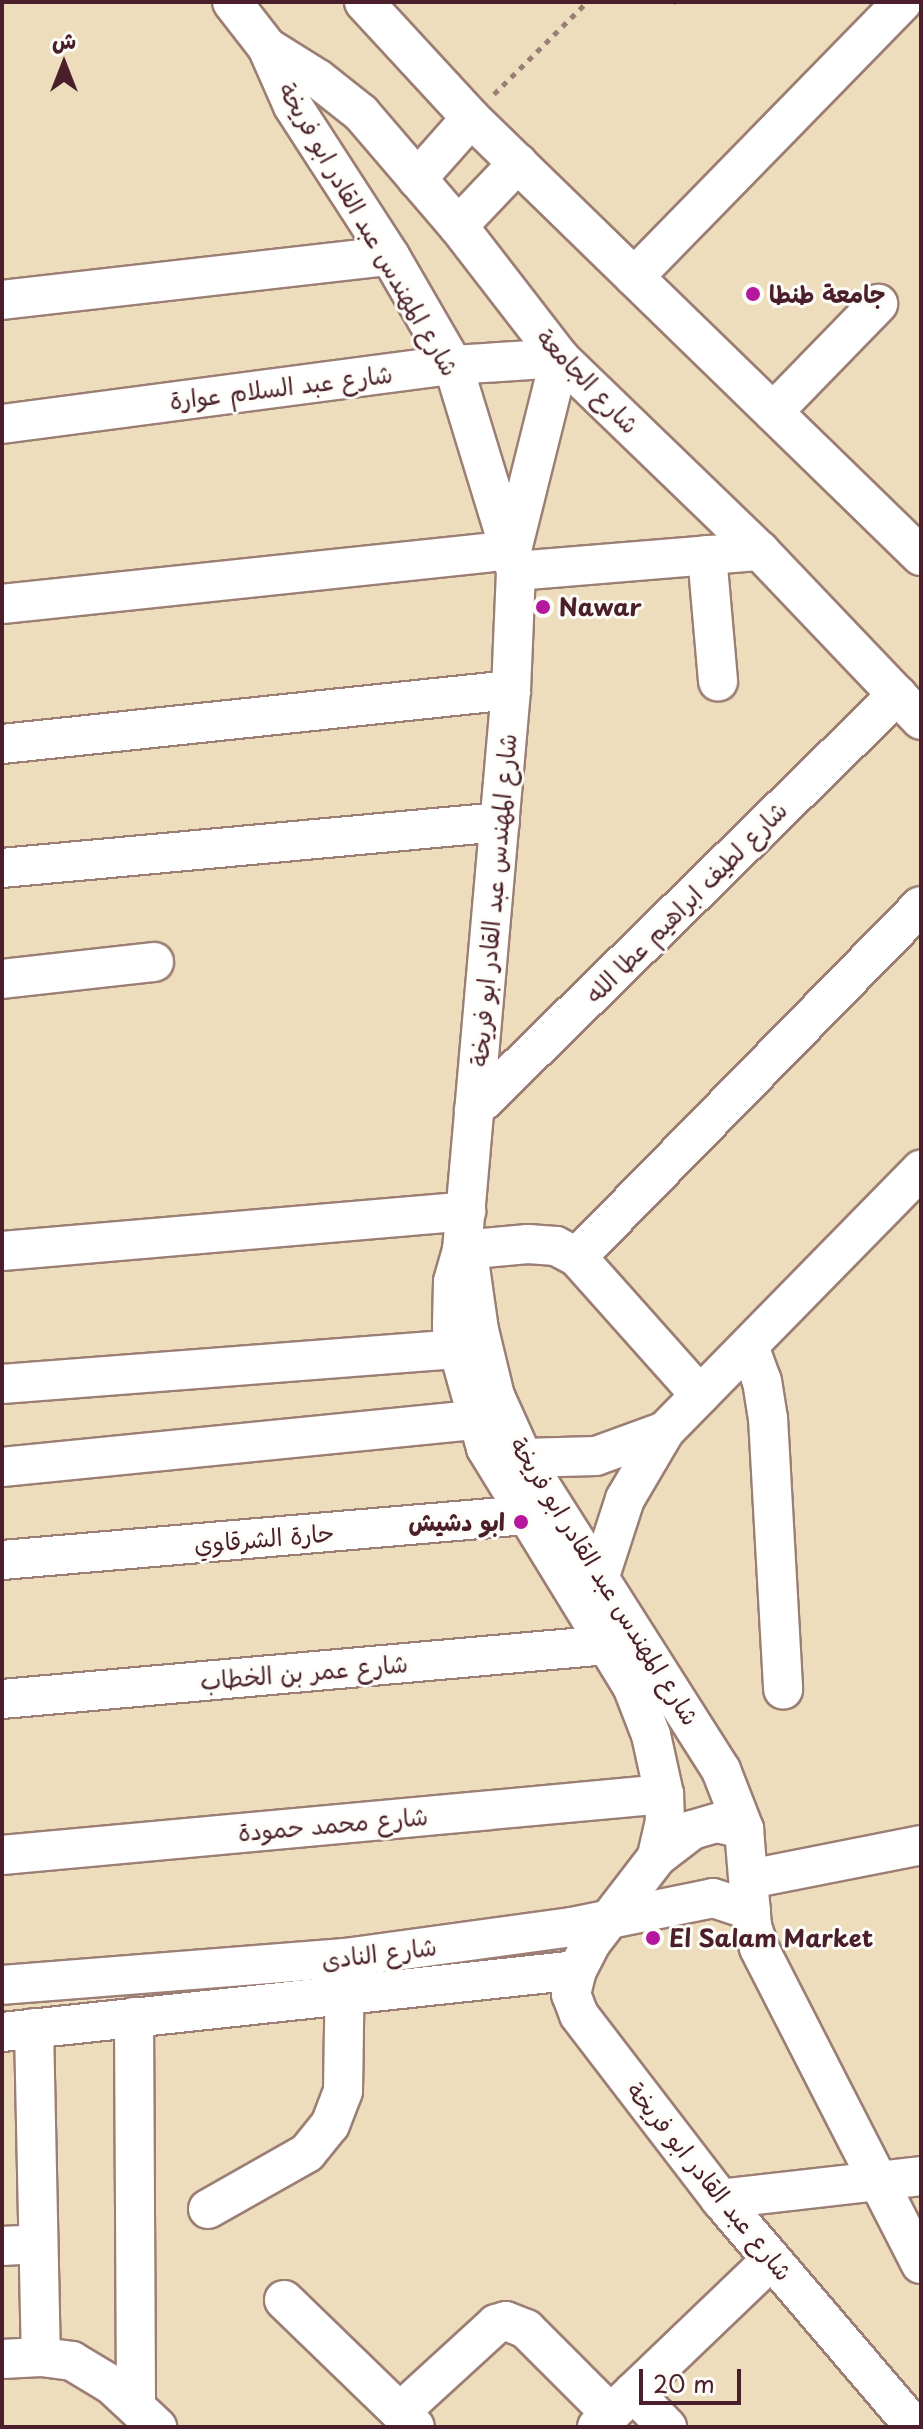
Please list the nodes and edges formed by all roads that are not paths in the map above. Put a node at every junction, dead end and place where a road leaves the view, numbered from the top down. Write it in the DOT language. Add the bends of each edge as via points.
graph roads {
  1 [pos="232,2"];
  2 [pos="364,2"];
  3 [pos="902,2"];
  4 [pos="267,47"];
  5 [pos="471,118"];
  6 [pos="518,163"];
  7 [pos="417,179"];
  8 [pos="458,226"];
  9 [pos="390,256"];
  10 [pos="634,277"];
  11 [pos="2,300"];
  12 [pos="878,304"];
  13 [pos="560,358"];
  14 [pos="453,365"];
  15 [pos="773,412"];
  16 [pos="2,424"];
  17 [pos="760,551"];
  18 [pos="707,555"];
  19 [pos="921,556"];
  20 [pos="514,560"];
  21 [pos="2,604"];
  22 [pos="718,682"];
  23 [pos="511,690"];
  24 [pos="909,708"];
  25 [pos="2,744"];
  26 [pos="500,822"];
  27 [pos="2,868"];
  28 [pos="921,906"];
  29 [pos="154,962"];
  30 [pos="2,979"];
  31 [pos="474,1110"];
  32 [pos="921,1170"];
  33 [pos="466,1211"];
  34 [pos="462,1250"];
  35 [pos="2,1251"];
  36 [pos="577,1257"];
  37 [pos="749,1346"];
  38 [pos="456,1349"];
  39 [pos="3,1376"];
  40 [pos="700,1395"];
  41 [pos="476,1420"];
  42 [pos="665,1431"];
  43 [pos="523,1458"];
  44 [pos="2,1467"];
  45 [pos="526,1515"];
  46 [pos="14,1559"];
  47 [pos="600,1576"];
  48 [pos="2,1590"];
  49 [pos="607,1645"];
  50 [pos="783,1690"];
  51 [pos="2,1699"];
  52 [pos="691,1720"];
  53 [pos="651,1735"];
  54 [pos="664,1794"];
  55 [pos="744,1829"];
  56 [pos="921,1845"];
  57 [pos="2,1855"];
  58 [pos="657,1857"];
  59 [pos="750,1894"];
  60 [pos="611,1918"];
  61 [pos="577,1970"];
  62 [pos="345,1976"];
  63 [pos="2,1985"];
  64 [pos="134,2017"];
  65 [pos="18,2030"];
  66 [pos="921,2176"];
  67 [pos="877,2181"];
  68 [pos="720,2199"];
  69 [pos="208,2209"];
  70 [pos="20,2245"];
  71 [pos="771,2260"];
  72 [pos="921,2264"];
  73 [pos="284,2300"];
  74 [pos="41,2357"];
  75 [pos="2,2359"];
  76 [pos="613,2411"];
  77 [pos="146,2417"];
  78 [pos="408,2419"];
  79 [pos="896,2420"];
  80 [pos="667,2427"];
  1 -- 4 [label="street, شارع الجامعة"];
  2 -- 5 [label="street"];
  3 -- 10 [label="street"];
  4 -- 7 [label="street, شارع الجامعة" via="361,113"];
  4 -- 9 [label="street, شارع المهندس عبد القادر ابو فريخة" via="293,106"];
  5 -- 6 [label="street"];
  5 -- 7 [label="street"];
  6 -- 8 [label="street"];
  6 -- 10 [label="street"];
  7 -- 8 [label="street, شارع الجامعة"];
  8 -- 13 [label="street, شارع الجامعة"];
  9 -- 11 [label="street"];
  9 -- 14 [label="street, شارع المهندس عبد القادر ابو فريخة"];
  10 -- 15 [label="street"];
  12 -- 15 [label="street"];
  13 -- 14 [label="street, شارع عبد السلام عوارة"];
  13 -- 17 [label="street, شارع الجامعة"];
  13 -- 20 [label="street, شارع المهندس عبد القادر ابو فريخة"];
  14 -- 16 [label="street, شارع عبد السلام عوارة"];
  14 -- 20 [label="street, شارع المهندس عبد القادر ابو فريخة"];
  15 -- 19 [label="street"];
  17 -- 18 [label="street"];
  17 -- 24 [label="street, شارع الجامعة"];
  18 -- 20 [label="street"];
  18 -- 22 [label="street"];
  20 -- 21 [label="street"];
  20 -- 23 [label="street, شارع المهندس عبد القادر ابو فريخة" via="517,627"];
  23 -- 25 [label="street"];
  23 -- 26 [label="street, شارع المهندس عبد القادر ابو فريخة"];
  24 -- 31 [label="street, شارع لطيف ابراهيم عطا الله"];
  26 -- 27 [label="street"];
  26 -- 31 [label="street, شارع المهندس عبد القادر ابو فريخة"];
  28 -- 36 [label="street"];
  29 -- 30 [label="street"];
  31 -- 33 [label="street, شارع المهندس عبد القادر ابو فريخة"];
  32 -- 37 [label="street"];
  33 -- 34 [label="street, شارع المهندس عبد القادر ابو فريخة"];
  33 -- 35 [label="street"];
  34 -- 36 [label="street" via="528,1244 556,1246"];
  34 -- 38 [label="street, شارع المهندس عبد القادر ابو فريخة" via="453,1282"];
  34 -- 43 [label="street, شارع المهندس عبد القادر ابو فريخة" via="476,1289 479,1330 495,1396"];
  36 -- 40 [label="street"];
  37 -- 40 [label="street"];
  37 -- 50 [label="street" via="768,1418"];
  38 -- 39 [label="street"];
  38 -- 41 [label="street, شارع المهندس عبد القادر ابو فريخة"];
  40 -- 42 [label="street"];
  41 -- 44 [label="street"];
  41 -- 45 [label="street, شارع المهندس عبد القادر ابو فريخة" via="491,1458"];
  42 -- 43 [label="street" via="596,1456"];
  42 -- 47 [label="street" via="625,1499"];
  43 -- 47 [label="street, شارع المهندس عبد القادر ابو فريخة"];
  45 -- 46 [label="street, حارة الشرقاوي"];
  45 -- 49 [label="street, شارع المهندس عبد القادر ابو فريخة"];
  46 -- 48 [label="street"];
  47 -- 52 [label="street, شارع المهندس عبد القادر ابو فريخة"];
  49 -- 51 [label="street, شارع عمر بن الخطاب"];
  49 -- 53 [label="street, شارع المهندس عبد القادر ابو فريخة" via="632,1686"];
  52 -- 53 [label="street" via="686,1736 676,1743 658,1744"];
  52 -- 55 [label="street, شارع المهندس عبد القادر ابو فريخة" via="721,1770"];
  53 -- 54 [label="street, شارع المهندس عبد القادر ابو فريخة"];
  54 -- 57 [label="street, شارع محمد حمودة"];
  54 -- 58 [label="street, شارع المهندس عبد القادر ابو فريخة"];
  55 -- 58 [label="street" via="717,1823 692,1830"];
  55 -- 59 [label="street, شارع المهندس عبد القادر ابو فريخة"];
  56 -- 59 [label="street"];
  58 -- 60 [label="street, شارع المهندس عبد القادر ابو فريخة"];
  59 -- 60 [label="street, شارع النادى"];
  59 -- 67 [label="street" via="752,1926 768,1969"];
  60 -- 61 [label="street"];
  60 -- 62 [label="street, شارع النادى"];
  61 -- 62 [label="street, شارع النادى"];
  61 -- 68 [label="street, شارع عبد القادر ابو فريخة" via="571,1994 579,2015"];
  62 -- 63 [label="street, شارع النادى"];
  62 -- 64 [label="street, شارع النادى"];
  62 -- 69 [label="street" via="343,2091 330,2125 307,2153"];
  64 -- 65 [label="street, شارع النادى"];
  64 -- 77 [label="street"];
  65 -- 70 [label="street"];
  66 -- 67 [label="street"];
  67 -- 68 [label="street"];
  67 -- 72 [label="street"];
  68 -- 71 [label="street, شارع عبد القادر ابو فريخة"];
  70 -- 74 [label="street"];
  71 -- 76 [label="street"];
  71 -- 79 [label="street, شارع عبد القادر ابو فريخة"];
  73 -- 78 [label="street"];
  74 -- 75 [label="street"];
  74 -- 77 [label="street" via="72,2361 95,2373"];
  76 -- 78 [label="street" via="526,2329 506,2321 496,2324"];
  76 -- 80 [label="street"];
}
